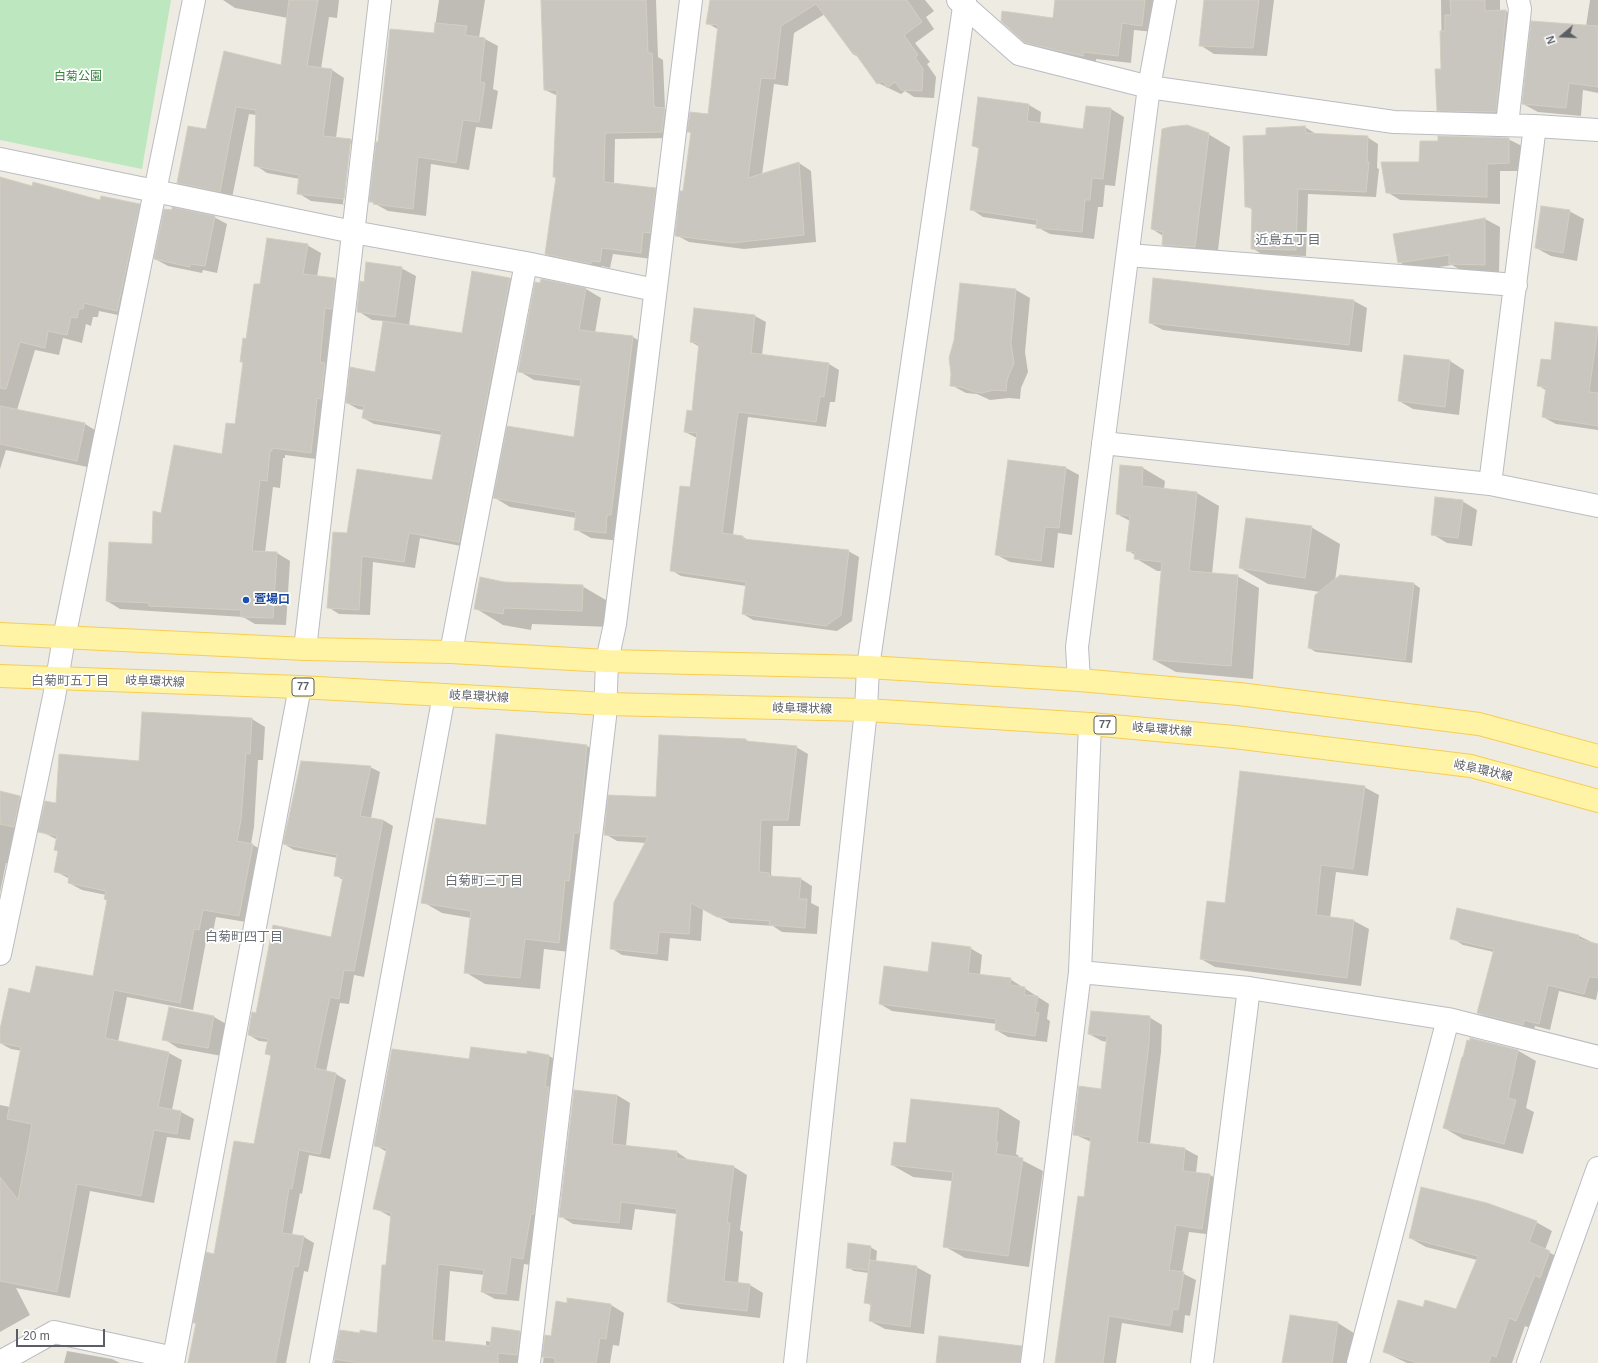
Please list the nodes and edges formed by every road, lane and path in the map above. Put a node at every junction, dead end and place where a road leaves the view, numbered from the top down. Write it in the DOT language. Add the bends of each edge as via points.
graph roads {
  1 [pos="194,0"];
  2 [pos="380,0"];
  3 [pos="690,0"];
  4 [pos="1165,0"];
  5 [pos="1518,0"];
  6 [pos="962,2"];
  7 [pos="1149,87"];
  8 [pos="1507,126"];
  9 [pos="1535,126"];
  10 [pos="1598,130"];
  11 [pos="0,159"];
  12 [pos="155,192"];
  13 [pos="353,232"];
  14 [pos="1128,255"];
  15 [pos="526,264"];
  16 [pos="1516,285"];
  17 [pos="654,290"];
  18 [pos="1104,443"];
  19 [pos="1490,484"];
  20 [pos="1598,506"];
  21 [pos="0,634"];
  22 [pos="64,638"];
  23 [pos="305,649"];
  24 [pos="451,652"];
  25 [pos="608,661"];
  26 [pos="868,667"];
  27 [pos="0,676"];
  28 [pos="56,679"];
  29 [pos="1080,680"];
  30 [pos="300,687"];
  31 [pos="444,695"];
  32 [pos="606,704"];
  33 [pos="866,710"];
  34 [pos="1090,724"];
  35 [pos="1598,756"];
  36 [pos="1598,801"];
  37 [pos="0,954"];
  38 [pos="1080,972"];
  39 [pos="1249,988"];
  40 [pos="1448,1019"];
  41 [pos="1598,1057"];
  42 [pos="1598,1168"];
  43 [pos="174,1361"];
  44 [pos="0,1362"];
  45 [pos="321,1363"];
  46 [pos="529,1363"];
  47 [pos="795,1363"];
  48 [pos="1032,1363"];
  49 [pos="1202,1363"];
  50 [pos="1358,1363"];
  51 [pos="1528,1363"];
  1 -- 12 [label="street"];
  2 -- 13 [label="street"];
  3 -- 17 [label="street"];
  4 -- 7 [label="street"];
  5 -- 8 [label="street" via="1520,9"];
  6 -- 7 [label="street" via="1019,54"];
  6 -- 26 [label="street"];
  7 -- 8 [label="street" via="1394,122"];
  7 -- 14 [label="street"];
  8 -- 9 [label="street"];
  9 -- 10 [label="street"];
  9 -- 16 [label="street"];
  11 -- 12 [label="street"];
  12 -- 13 [label="street"];
  12 -- 22 [label="street"];
  13 -- 15 [label="street"];
  13 -- 23 [label="street"];
  14 -- 16 [label="street"];
  14 -- 18 [label="street"];
  15 -- 17 [label="street"];
  15 -- 24 [label="street"];
  16 -- 19 [label="street"];
  17 -- 25 [label="street"];
  18 -- 19 [label="street"];
  18 -- 29 [label="street" via="1078,647"];
  19 -- 20 [label="street"];
  21 -- 22 [label="main road"];
  22 -- 23 [label="main road"];
  22 -- 28 [label="street"];
  23 -- 24 [label="main road"];
  24 -- 25 [label="main road"];
  25 -- 26 [label="main road"];
  25 -- 32 [label="street"];
  26 -- 29 [label="main road"];
  26 -- 33 [label="street"];
  27 -- 28 [label="main road, 岐阜環状線 / 77"];
  28 -- 30 [label="main road, 岐阜環状線 / 77"];
  28 -- 37 [label="street"];
  29 -- 35 [label="main road" via="1239,694 1479,724"];
  30 -- 31 [label="main road, 岐阜環状線 / 77"];
  30 -- 43 [label="street"];
  31 -- 32 [label="main road, 岐阜環状線 / 77"];
  31 -- 45 [label="street"];
  32 -- 33 [label="main road, 岐阜環状線 / 77"];
  32 -- 46 [label="street"];
  33 -- 34 [label="main road, 岐阜環状線 / 77"];
  33 -- 47 [label="street"];
  34 -- 36 [label="main road, 岐阜環状線 / 77" via="1234,737 1471,766"];
  34 -- 38 [label="street"];
  38 -- 39 [label="street"];
  38 -- 48 [label="street"];
  39 -- 40 [label="street"];
  39 -- 49 [label="street"];
  40 -- 41 [label="street"];
  40 -- 50 [label="street"];
  42 -- 51 [label="street"];
  43 -- 44 [label="street" via="54,1332"];
}
